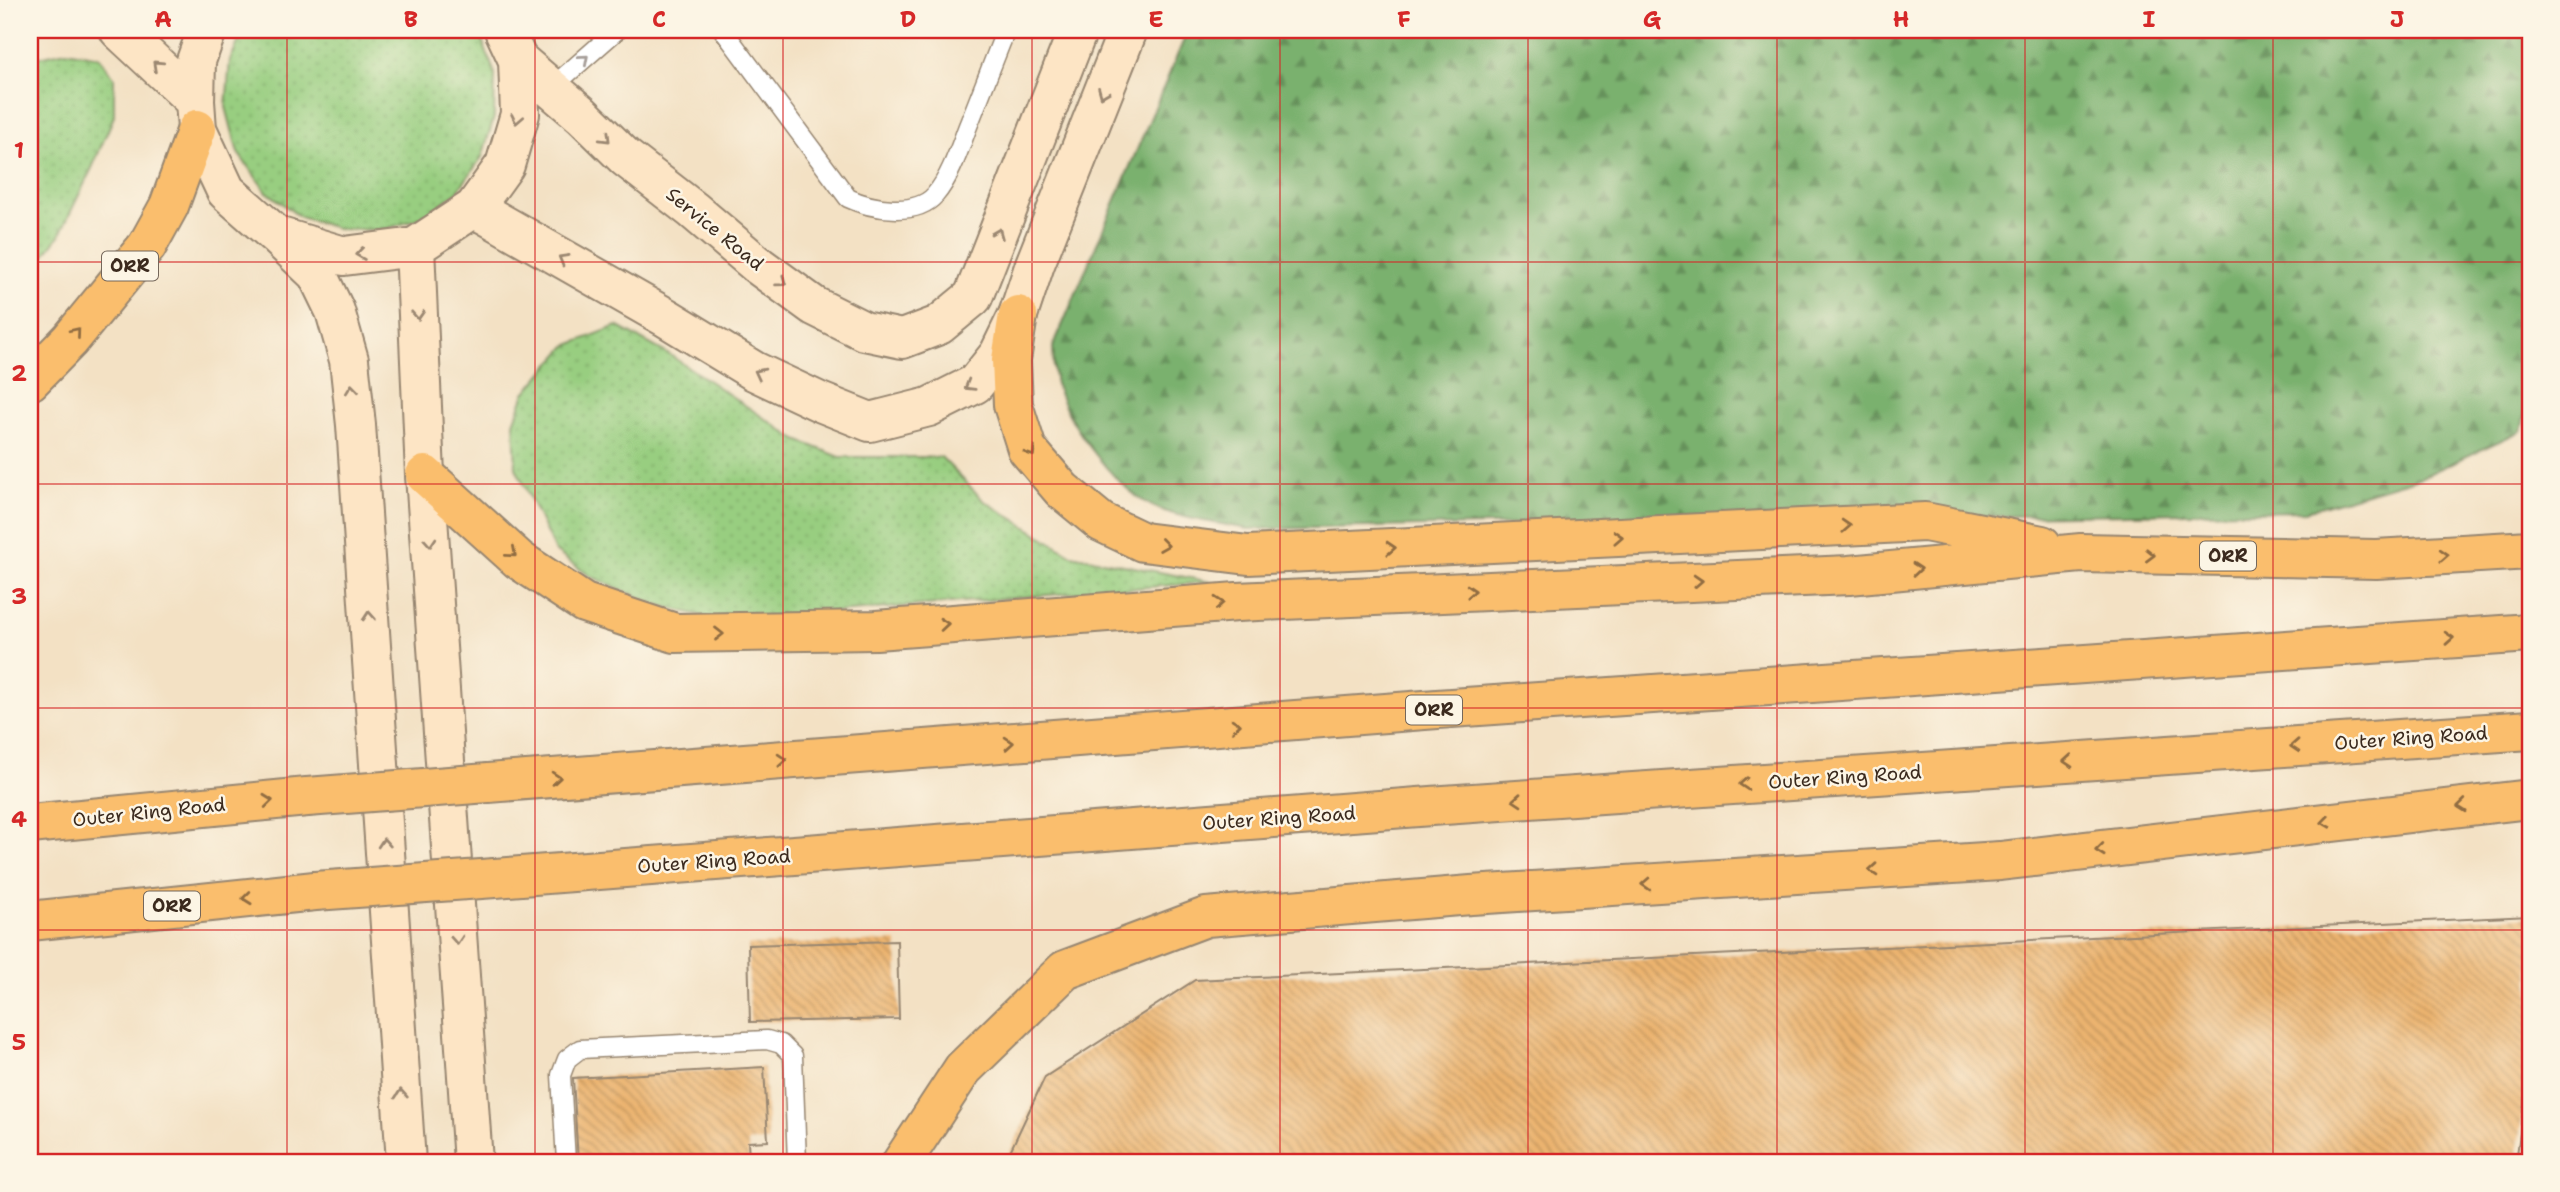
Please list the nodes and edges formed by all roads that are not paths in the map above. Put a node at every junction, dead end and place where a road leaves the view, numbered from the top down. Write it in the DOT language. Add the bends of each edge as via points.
graph roads {
  1 [pos="119,30"];
  2 [pos="207,30"];
  3 [pos="617,30"];
  4 [pos="723,30"];
  5 [pos="1006,30"];
  6 [pos="1078,30"];
  7 [pos="1128,30"];
  8 [pos="511,45"];
  9 [pos="551,88"];
  10 [pos="196,115"];
  11 [pos="474,208"];
  12 [pos="277,236"];
  13 [pos="415,247"];
  14 [pos="1018,315"];
  15 [pos="30,381"];
  16 [pos="425,475"];
  17 [pos="2530,550"];
  18 [pos="2081,553"];
  19 [pos="2530,633"];
  20 [pos="2530,730"];
  21 [pos="2530,799"];
  22 [pos="30,824"];
  23 [pos="30,921"];
  24 [pos="406,1162"];
  25 [pos="473,1162"];
  26 [pos="566,1162"];
  27 [pos="797,1162"];
  28 [pos="902,1162"];
  10 -- 1 [label="main road, one-way"];
  2 -- 10 [label="main road" via="196,61"];
  9 -- 3 [label="lane, one-way"];
  4 -- 5 [label="lane" via="848,198 866,207 895,209 935,197 956,159"];
  9 -- 6 [label="main road, Service Road, one-way" via="626,158 814,306 864,331 902,339 940,325 973,297"];
  7 -- 14 [label="main road, one-way"];
  8 -- 9 [label="main road, Service Road"];
  8 -- 11 [label="main road, one-way" via="520,114 505,165"];
  10 -- 12 [label="main road" via="226,191"];
  15 -- 10 [label="highway, ORR, one-way" via="147,246 169,206"];
  11 -- 13 [label="main road"];
  14 -- 11 [label="main road, one-way" via="999,354 975,384 929,407 870,422 754,371"];
  13 -- 12 [label="main road, one-way" via="344,256"];
  24 -- 12 [label="main road, one-way" via="349,360 335,311 317,274"];
  13 -- 16 [label="main road, one-way"];
  14 -- 18 [label="highway, ORR, one-way" via="1010,360 1013,405 1027,449 1062,490 1101,522 1143,542 1248,555 1925,522"];
  16 -- 18 [label="highway, ORR, one-way" via="519,560 584,603 675,633 876,630 1237,602 1849,575"];
  16 -- 25 [label="main road, one-way"];
  18 -- 17 [label="highway, ORR, one-way" via="2376,559"];
  22 -- 19 [label="highway, Outer Ring Road / ORR, one-way, bridge" via="307,797 1437,709"];
  20 -- 23 [label="highway, Outer Ring Road / ORR, one-way, bridge" via="1444,805 315,891"];
  21 -- 28 [label="highway, one-way" via="2000,861 1206,917 1065,970 963,1069"];
  26 -- 27 [label="lane" via="561,1075 567,1059 580,1049 767,1040 781,1044 793,1056"];
}
